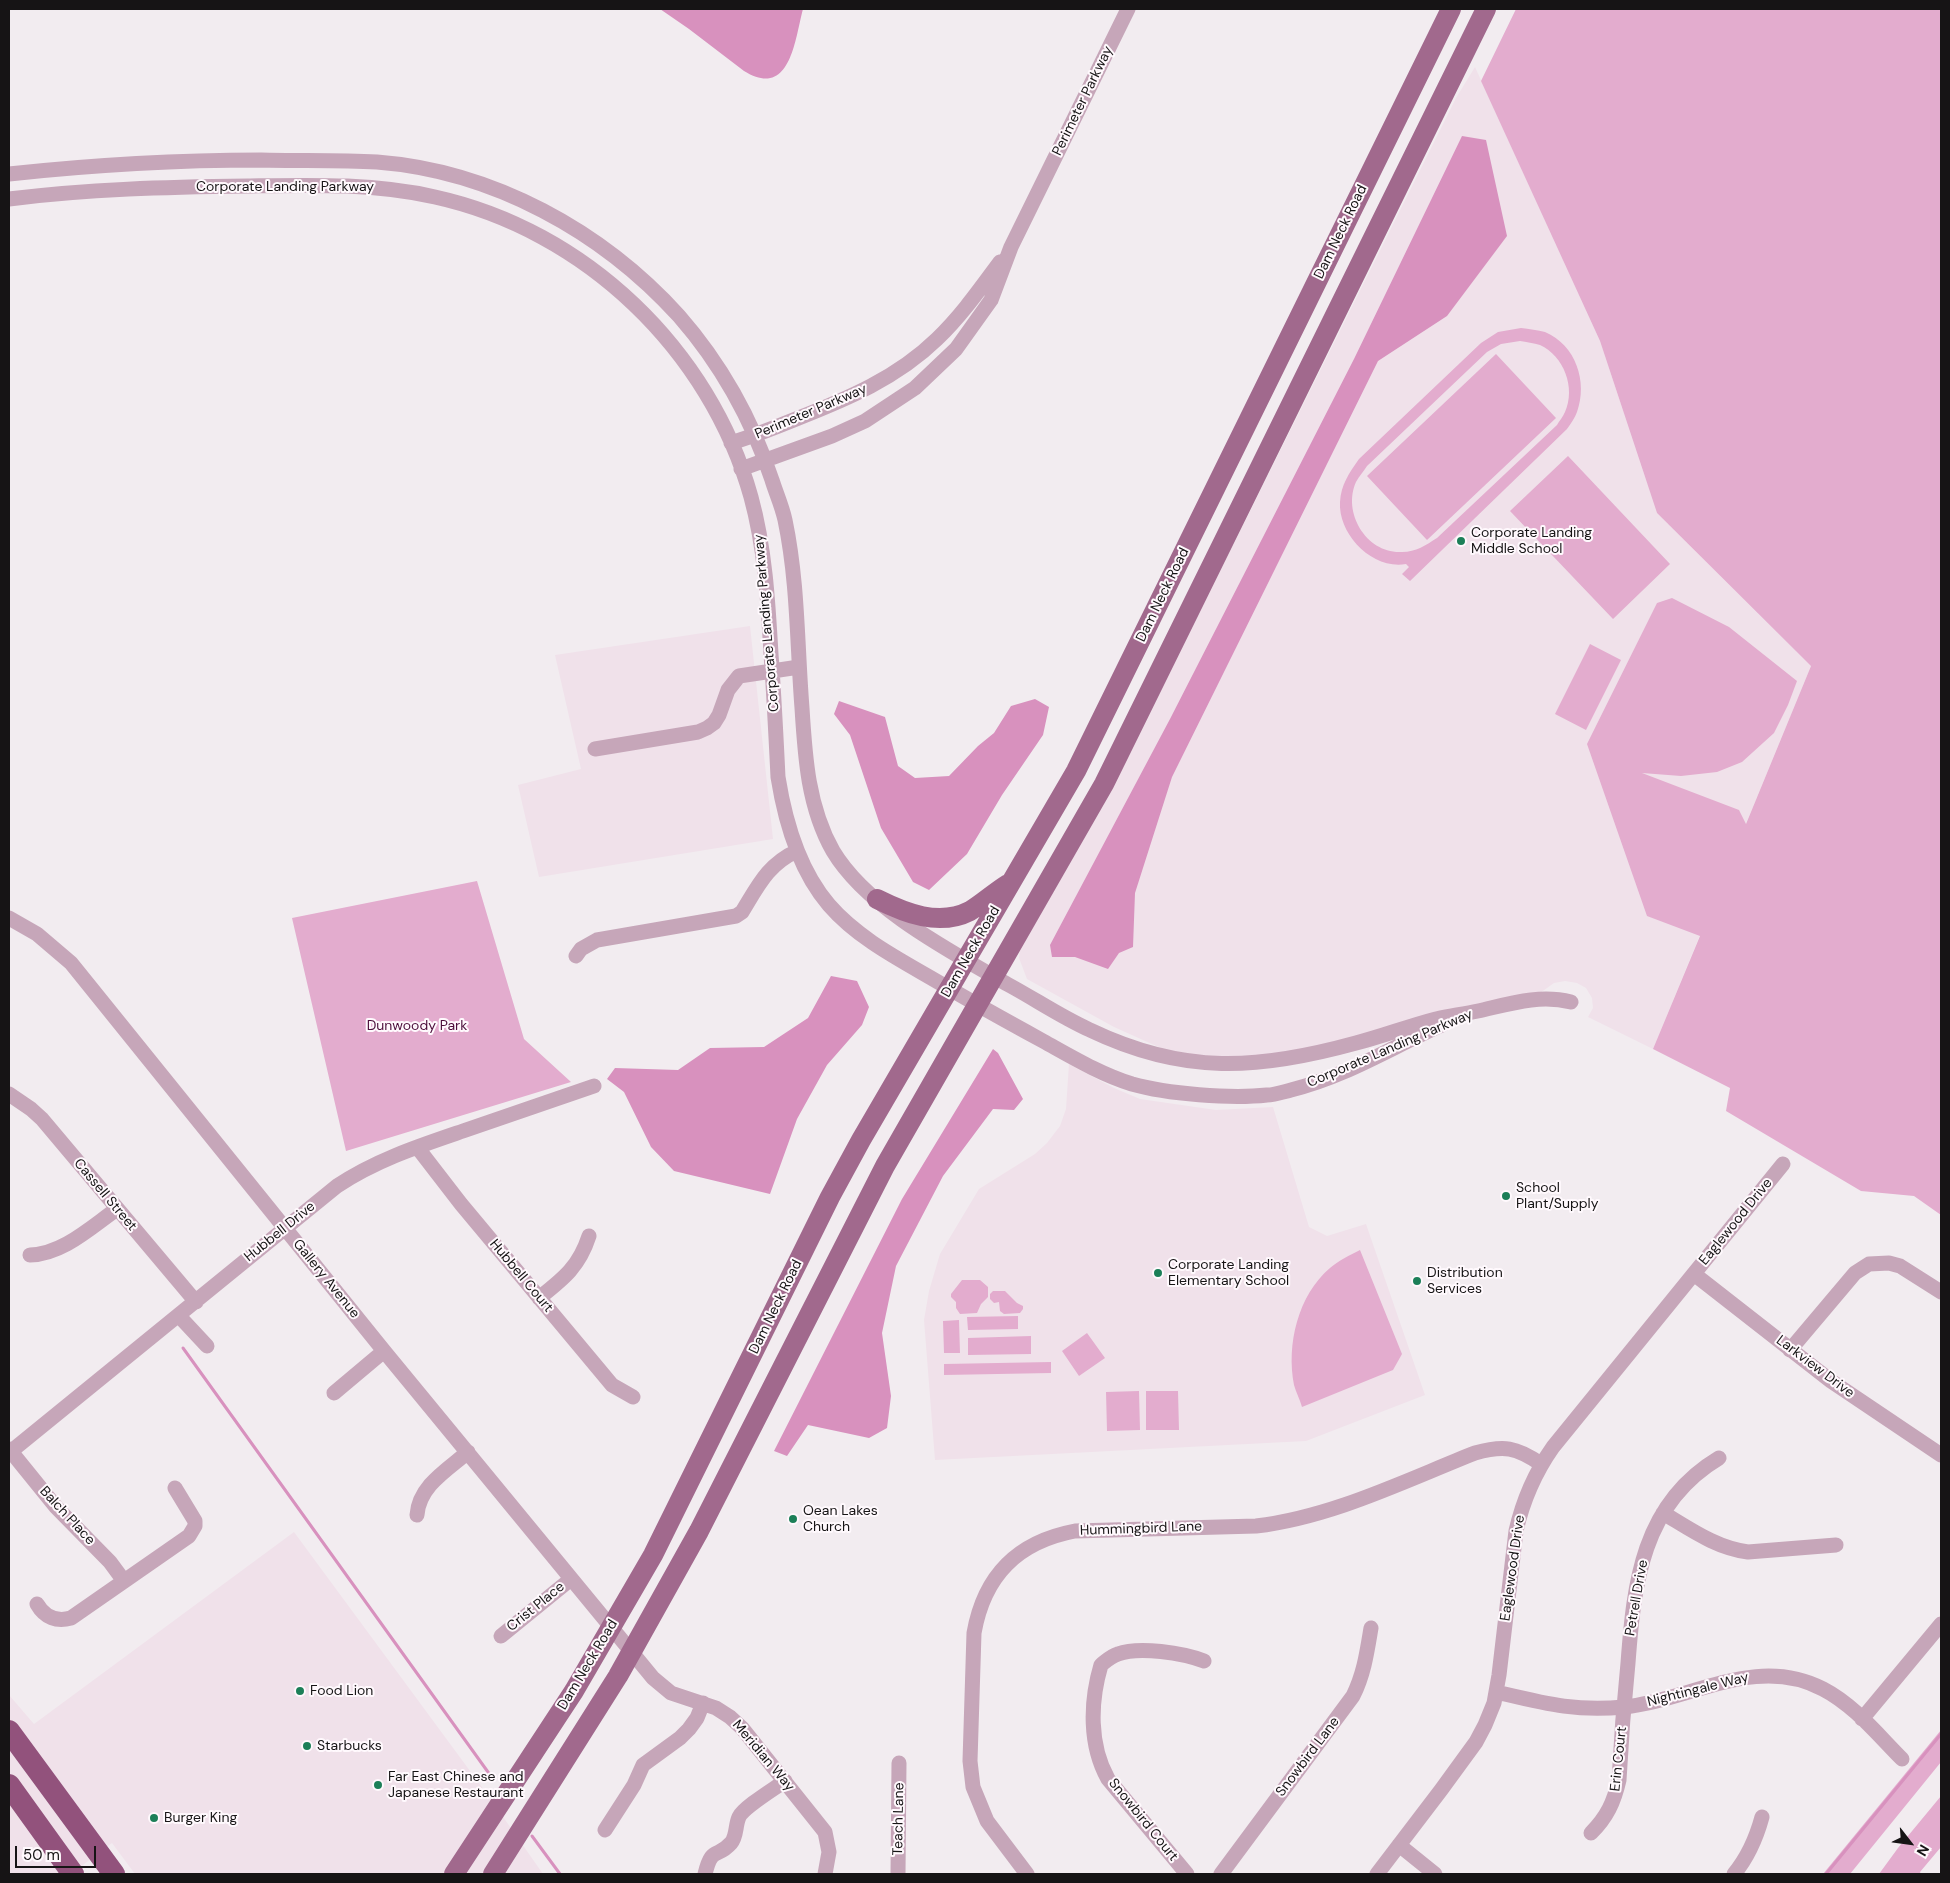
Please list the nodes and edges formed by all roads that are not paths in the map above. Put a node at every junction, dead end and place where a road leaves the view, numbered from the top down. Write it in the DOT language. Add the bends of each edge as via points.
graph roads {
  1 [pos="1128,9"];
  2 [pos="1451,9"];
  3 [pos="1486,9"];
  4 [pos="160,162"];
  5 [pos="9,174"];
  6 [pos="162,187"];
  7 [pos="9,199"];
  8 [pos="1011,247"];
  9 [pos="756,436"];
  10 [pos="732,443"];
  11 [pos="766,461"];
  12 [pos="741,469"];
  13 [pos="799,667"];
  14 [pos="772,671"];
  15 [pos="595,749"];
  16 [pos="797,851"];
  17 [pos="1012,882"];
  18 [pos="877,899"];
  19 [pos="9,918"];
  20 [pos="576,956"];
  21 [pos="966,959"];
  22 [pos="994,976"];
  23 [pos="949,988"];
  24 [pos="1571,1002"];
  25 [pos="978,1005"];
  26 [pos="1479,1011"];
  27 [pos="594,1086"];
  28 [pos="9,1094"];
  29 [pos="417,1147"];
  30 [pos="1784,1164"];
  31 [pos="116,1209"];
  32 [pos="286,1228"];
  33 [pos="589,1236"];
  34 [pos="30,1255"];
  35 [pos="1694,1274"];
  36 [pos="1941,1292"];
  37 [pos="539,1298"];
  38 [pos="196,1302"];
  39 [pos="179,1316"];
  40 [pos="207,1346"];
  41 [pos="1790,1350"];
  42 [pos="384,1351"];
  43 [pos="334,1393"];
  44 [pos="633,1397"];
  45 [pos="9,1451"];
  46 [pos="468,1452"];
  47 [pos="1941,1455"];
  48 [pos="1719,1458"];
  49 [pos="1541,1464"];
  50 [pos="176,1488"];
  51 [pos="1663,1514"];
  52 [pos="417,1515"];
  53 [pos="1836,1545"];
  54 [pos="571,1579"];
  55 [pos="124,1581"];
  56 [pos="38,1604"];
  57 [pos="1941,1624"];
  58 [pos="611,1627"];
  59 [pos="1371,1628"];
  60 [pos="501,1636"];
  61 [pos="632,1652"];
  62 [pos="1204,1661"];
  63 [pos="1496,1692"];
  64 [pos="703,1703"];
  65 [pos="1624,1707"];
  66 [pos="1862,1719"];
  67 [pos="9,1731"];
  68 [pos="1902,1759"];
  69 [pos="899,1763"];
  70 [pos="785,1781"];
  71 [pos="9,1785"];
  72 [pos="1762,1817"];
  73 [pos="605,1830"];
  74 [pos="1591,1833"];
  75 [pos="1399,1845"];
  76 [pos="72,1874"];
  77 [pos="114,1874"];
  78 [pos="454,1874"];
  79 [pos="493,1874"];
  80 [pos="705,1874"];
  81 [pos="824,1874"];
  82 [pos="898,1874"];
  83 [pos="1027,1874"];
  84 [pos="1187,1874"];
  85 [pos="1222,1874"];
  86 [pos="1377,1874"];
  87 [pos="1435,1874"];
  88 [pos="1734,1874"];
  1 -- 8 [label="street, Perimeter Parkway"];
  2 -- 17 [label="main road, Dam Neck Road" via="1076,771"];
  3 -- 22 [label="main road" via="1104,784"];
  4 -- 5 [label="street, Corporate Landing Parkway"];
  4 -- 6 [label="street"];
  4 -- 9 [label="street, Corporate Landing Parkway" via="380,163 454,176 525,202 585,234 666,302 705,348"];
  6 -- 7 [label="street, Corporate Landing Parkway"];
  6 -- 10 [label="street, Corporate Landing Parkway" via="364,186 437,197 501,218 567,252 641,311 688,366"];
  8 -- 9 [label="street, Perimeter Parkway" via="962,313 916,358 847,399"];
  8 -- 11 [label="street, Perimeter Parkway" via="991,300 980,317 956,348 920,384 865,421"];
  9 -- 10 [label="street, Perimeter Parkway"];
  9 -- 11 [label="street, Corporate Landing Parkway"];
  10 -- 12 [label="street, Corporate Landing Parkway"];
  11 -- 12 [label="street, Perimeter Parkway"];
  11 -- 13 [label="street, Corporate Landing Parkway" via="784,513 790,550"];
  12 -- 14 [label="street, Corporate Landing Parkway" via="759,528"];
  13 -- 14 [label="street"];
  13 -- 18 [label="street, Corporate Landing Parkway" via="806,759 814,807 838,858"];
  14 -- 15 [label="street" via="739,676 728,690 720,715 714,723 698,732"];
  14 -- 16 [label="street, Corporate Landing Parkway" via="778,777 788,827"];
  16 -- 20 [label="street" via="767,872 742,912 736,916 597,940 581,949"];
  16 -- 23 [label="street, Corporate Landing Parkway" via="828,904 845,921 864,937"];
  17 -- 18 [label="main road" via="968,912 946,918 902,912"];
  17 -- 21 [label="main road, Dam Neck Road"];
  18 -- 21 [label="street, Corporate Landing Parkway" via="914,928"];
  19 -- 32 [label="street, Gallery Avenue" via="36,934 71,964"];
  21 -- 22 [label="street, Corporate Landing Parkway"];
  21 -- 23 [label="main road, Dam Neck Road"];
  22 -- 25 [label="main road"];
  22 -- 26 [label="street, Corporate Landing Parkway" via="1088,1030 1121,1044 1181,1062 1238,1065 1283,1060 1348,1046 1436,1019"];
  23 -- 25 [label="street, Corporate Landing Parkway"];
  23 -- 58 [label="main road, Dam Neck Road" via="830,1197 654,1555"];
  24 -- 26 [label="street, Corporate Landing Parkway" via="1541,999 1512,1002"];
  25 -- 26 [label="street, Corporate Landing Parkway" via="1110,1076 1154,1088 1249,1096 1269,1095 1317,1082"];
  25 -- 61 [label="main road" via="885,1166 699,1531"];
  27 -- 29 [label="street, Hubbell Drive"];
  28 -- 31 [label="street, Cassell Street" via="42,1119"];
  29 -- 32 [label="street, Hubbell Drive" via="356,1173"];
  29 -- 37 [label="street, Hubbell Court"];
  30 -- 35 [label="street, Eaglewood Drive"];
  31 -- 34 [label="street" via="60,1248"];
  31 -- 38 [label="street, Cassell Street"];
  32 -- 38 [label="street, Hubbell Drive"];
  32 -- 42 [label="street, Gallery Avenue"];
  33 -- 37 [label="street" via="570,1272"];
  35 -- 41 [label="street, Larkview Drive"];
  35 -- 49 [label="street, Eaglewood Drive"];
  36 -- 41 [label="street" via="1900,1266 1884,1262 1869,1264 1855,1273"];
  37 -- 44 [label="street, Hubbell Court" via="612,1385"];
  38 -- 39 [label="street, Hubbell Drive"];
  39 -- 40 [label="street"];
  39 -- 45 [label="street, Hubbell Drive"];
  41 -- 47 [label="street, Larkview Drive"];
  42 -- 43 [label="street"];
  42 -- 46 [label="street, Gallery Avenue"];
  45 -- 55 [label="street, Balch Place"];
  46 -- 52 [label="street" via="426,1488 417,1505"];
  46 -- 54 [label="street, Gallery Avenue"];
  48 -- 51 [label="street, Petrell Drive" via="1690,1478"];
  49 -- 63 [label="street, Eaglewood Drive" via="1527,1493 1516,1531"];
  49 -- 83 [label="street, Hummingbird Lane" via="1519,1450 1494,1448 1332,1509 1282,1523 1075,1530 1048,1538 1020,1552 990,1585 977,1616 970,1761 973,1787 987,1822"];
  50 -- 55 [label="street" via="194,1516 192,1533"];
  51 -- 53 [label="street" via="1734,1550 1748,1552"];
  51 -- 65 [label="street, Petrell Drive" via="1639,1569"];
  54 -- 58 [label="street, Gallery Avenue"];
  54 -- 60 [label="street, Crist Place"];
  55 -- 56 [label="street" via="64,1620 48,1616"];
  57 -- 66 [label="street"];
  58 -- 61 [label="street, Gallery Avenue"];
  58 -- 78 [label="main road, Dam Neck Road" via="574,1691"];
  59 -- 85 [label="street, Snowbird Lane" via="1366,1664 1353,1696"];
  61 -- 64 [label="street, Meridian Way" via="653,1678 671,1692"];
  61 -- 79 [label="main road"];
  62 -- 84 [label="street, Snowbird Court" via="1162,1651 1128,1651 1101,1665 1095,1689 1094,1740 1102,1767 1108,1779"];
  63 -- 65 [label="street, Nightingale Way" via="1576,1709"];
  63 -- 75 [label="street, Eaglewood Drive" via="1476,1742"];
  64 -- 70 [label="street, Meridian Way" via="716,1708 742,1728"];
  64 -- 73 [label="street" via="689,1729 643,1764 634,1785"];
  65 -- 66 [label="street, Nightingale Way" via="1741,1677 1779,1676 1796,1678 1823,1689"];
  65 -- 74 [label="street, Erin Court" via="1615,1797"];
  66 -- 68 [label="street, Nightingale Way"];
  67 -- 77 [label="highway"];
  69 -- 82 [label="street, Teach Lane"];
  70 -- 80 [label="street" via="743,1811 738,1818 735,1837 712,1855"];
  70 -- 81 [label="street, Meridian Way" via="825,1832 829,1852"];
  71 -- 76 [label="highway"];
  72 -- 88 [label="street" via="1758,1834"];
  75 -- 86 [label="street, Eaglewood Drive"];
  75 -- 87 [label="street"];
}
